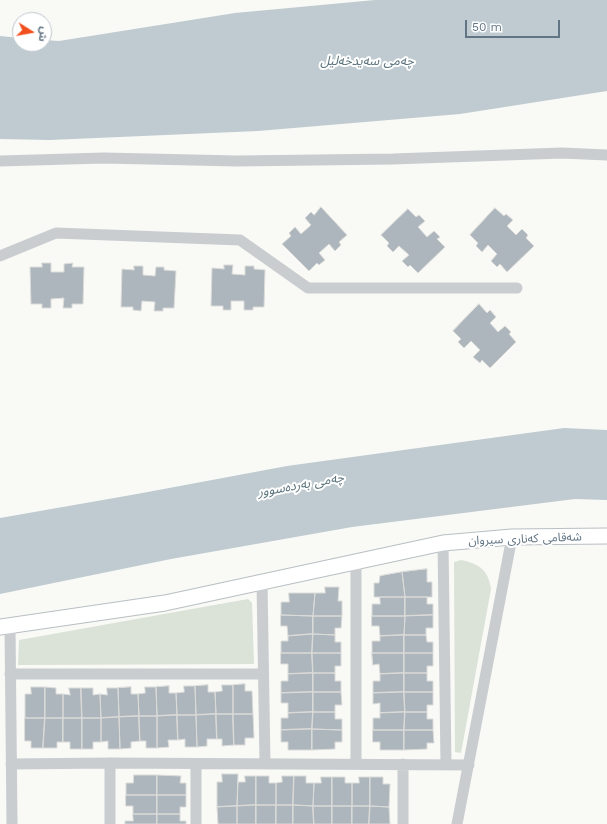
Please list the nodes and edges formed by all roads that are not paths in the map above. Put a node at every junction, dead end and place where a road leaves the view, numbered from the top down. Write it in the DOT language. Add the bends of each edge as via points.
graph roads {
  1 [pos="607,155"];
  2 [pos="0,161"];
  3 [pos="0,256"];
  4 [pos="516,288"];
  5 [pos="607,536"];
  6 [pos="512,537"];
  7 [pos="443,543"];
  8 [pos="356,561"];
  9 [pos="262,582"];
  10 [pos="5,626"];
  11 [pos="10,674"];
  12 [pos="264,674"];
  13 [pos="110,763"];
  14 [pos="11,764"];
  15 [pos="196,764"];
  16 [pos="265,764"];
  17 [pos="356,764"];
  18 [pos="403,764"];
  19 [pos="446,765"];
  20 [pos="469,765"];
  21 [pos="12,824"];
  22 [pos="110,824"];
  23 [pos="196,824"];
  24 [pos="403,824"];
  25 [pos="457,824"];
  1 -- 2 [label="street" via="562,153 386,159 236,161 104,158"];
  3 -- 4 [label="street" via="56,233 240,240 308,288"];
  5 -- 6 [label="street, شەقامی کەناری سیروان"];
  6 -- 7 [label="street, شەقامی کەناری سیروان"];
  6 -- 20 [label="street"];
  7 -- 8 [label="street, شەقامی کەناری سیروان"];
  7 -- 19 [label="street"];
  8 -- 9 [label="street, شەقامی کەناری سیروان"];
  8 -- 17 [label="street"];
  9 -- 10 [label="street, شەقامی کەناری سیروان" via="165,603"];
  9 -- 12 [label="street"];
  10 -- 11 [label="street"];
  11 -- 12 [label="street"];
  11 -- 14 [label="street"];
  12 -- 16 [label="street"];
  13 -- 14 [label="street"];
  13 -- 15 [label="street"];
  13 -- 22 [label="street"];
  14 -- 21 [label="street"];
  15 -- 16 [label="street"];
  15 -- 23 [label="street"];
  16 -- 17 [label="street"];
  17 -- 18 [label="street"];
  18 -- 19 [label="street"];
  18 -- 24 [label="street"];
  19 -- 20 [label="street"];
  20 -- 25 [label="street"];
}
